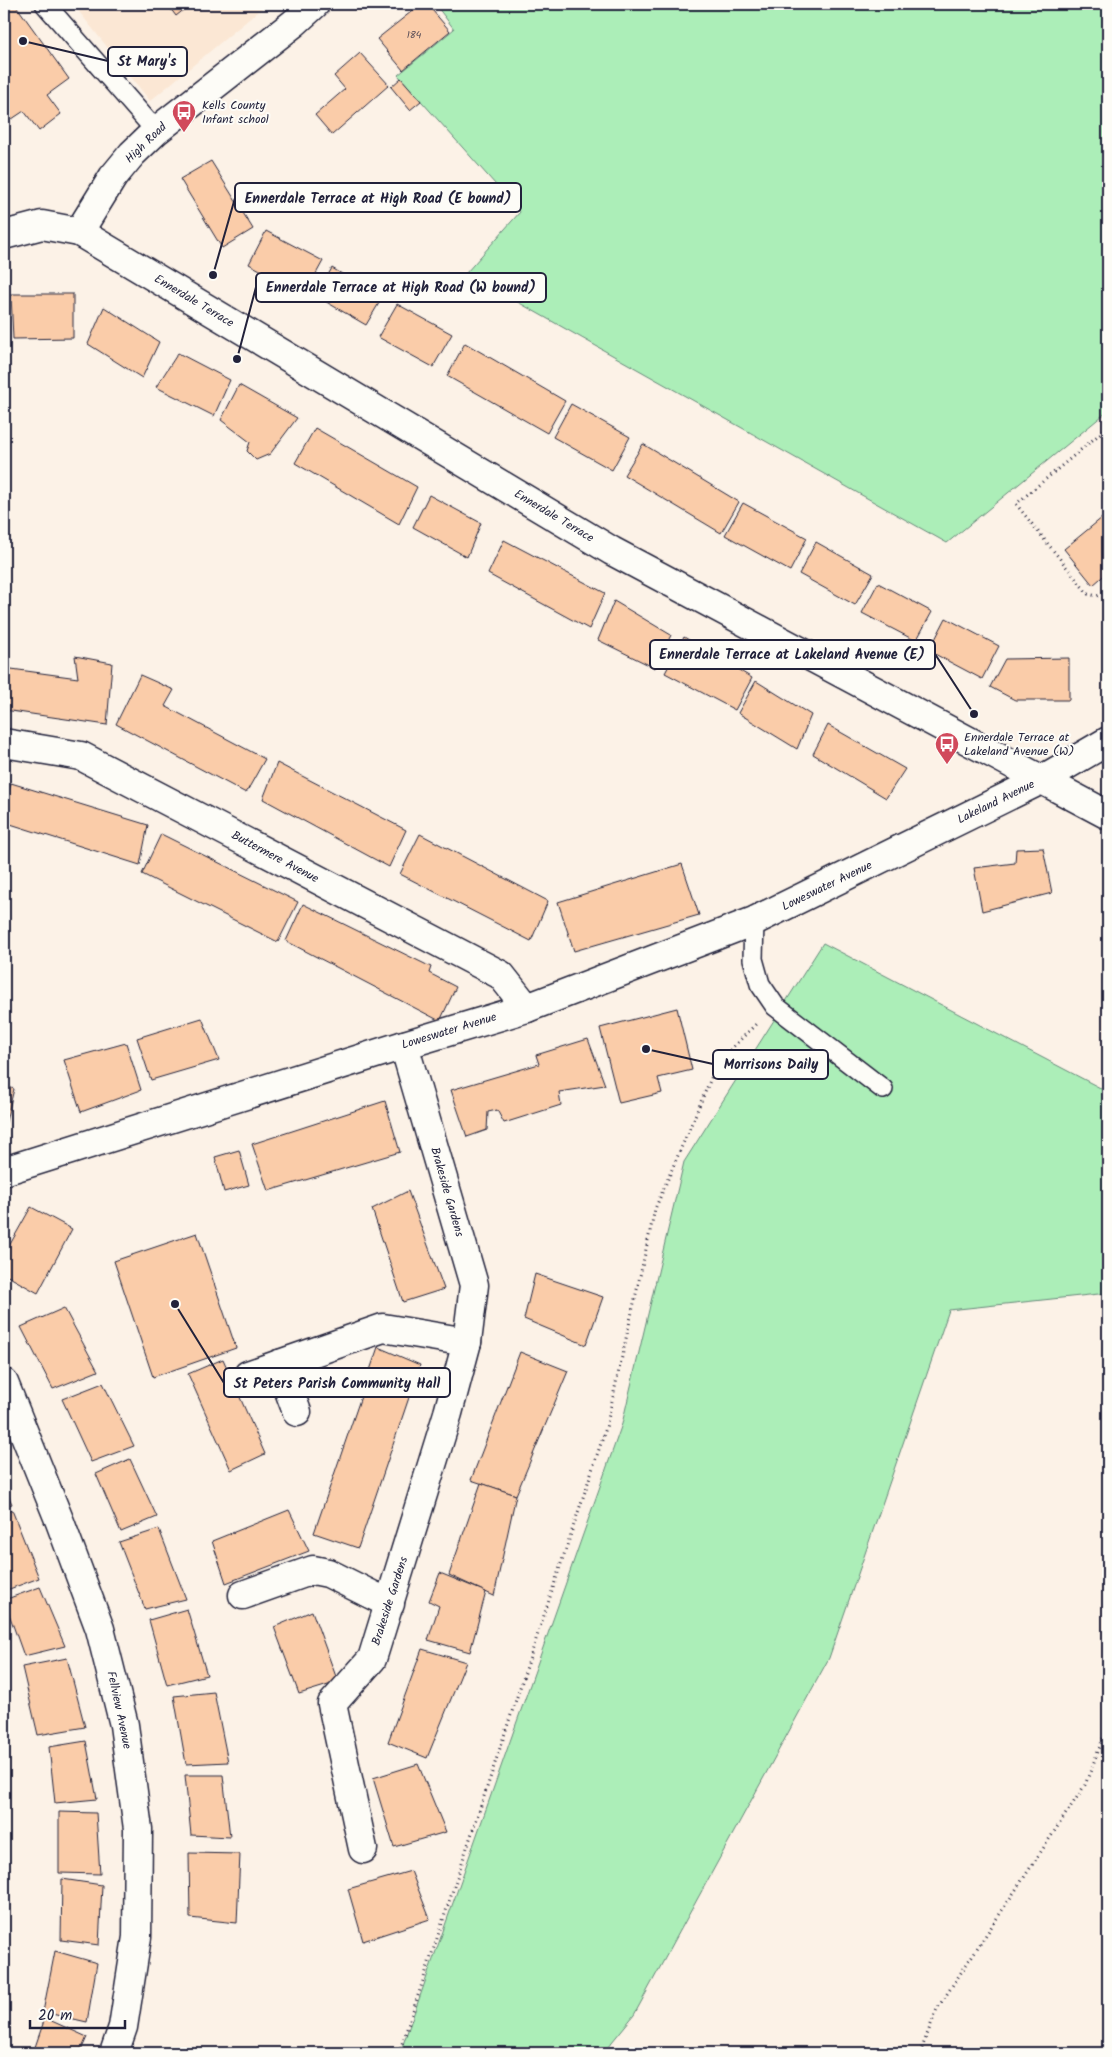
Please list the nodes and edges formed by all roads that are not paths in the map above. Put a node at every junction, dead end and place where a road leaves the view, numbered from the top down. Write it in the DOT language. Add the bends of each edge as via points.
graph roads {
  1 [pos="45,4"];
  2 [pos="315,4"];
  3 [pos="156,131"];
  4 [pos="79,232"];
  5 [pos="4,235"];
  6 [pos="1108,741"];
  7 [pos="4,743"];
  8 [pos="1041,780"];
  9 [pos="1108,816"];
  10 [pos="882,859"];
  11 [pos="754,921"];
  12 [pos="527,1008"];
  13 [pos="404,1045"];
  14 [pos="883,1089"];
  15 [pos="4,1170"];
  16 [pos="467,1342"];
  17 [pos="279,1364"];
  18 [pos="248,1375"];
  19 [pos="4,1384"];
  20 [pos="297,1412"];
  21 [pos="244,1595"];
  22 [pos="390,1604"];
  23 [pos="363,1849"];
  24 [pos="114,2053"];
  1 -- 3 [label="lane"];
  2 -- 3 [label="street, High Road"];
  3 -- 4 [label="street, High Road" via="112,177"];
  4 -- 5 [label="street" via="42,225"];
  4 -- 8 [label="street, Ennerdale Terrace" via="612,551"];
  6 -- 8 [label="street, Lakeland Avenue"];
  7 -- 12 [label="street, Buttermere Avenue" via="81,756 501,975"];
  8 -- 9 [label="street, Ennerdale Terrace"];
  8 -- 10 [label="street, Lakeland Avenue"];
  10 -- 11 [label="street, Loweswater Avenue"];
  11 -- 12 [label="street, Loweswater Avenue"];
  11 -- 14 [label="lane" via="753,959 760,984 775,1006"];
  12 -- 13 [label="street, Loweswater Avenue"];
  13 -- 15 [label="street, Loweswater Avenue"];
  13 -- 16 [label="street, Brakeside Gardens" via="474,1285"];
  16 -- 17 [label="street" via="383,1328"];
  16 -- 22 [label="street, Brakeside Gardens"];
  17 -- 18 [label="street"];
  17 -- 20 [label="street"];
  19 -- 24 [label="street, Fellview Avenue" via="100,1629 124,1725 138,1829 137,1938 123,2027"];
  21 -- 22 [label="street" via="313,1570 328,1573"];
  22 -- 23 [label="street, Brakeside Gardens" via="372,1659 332,1704"];
}
